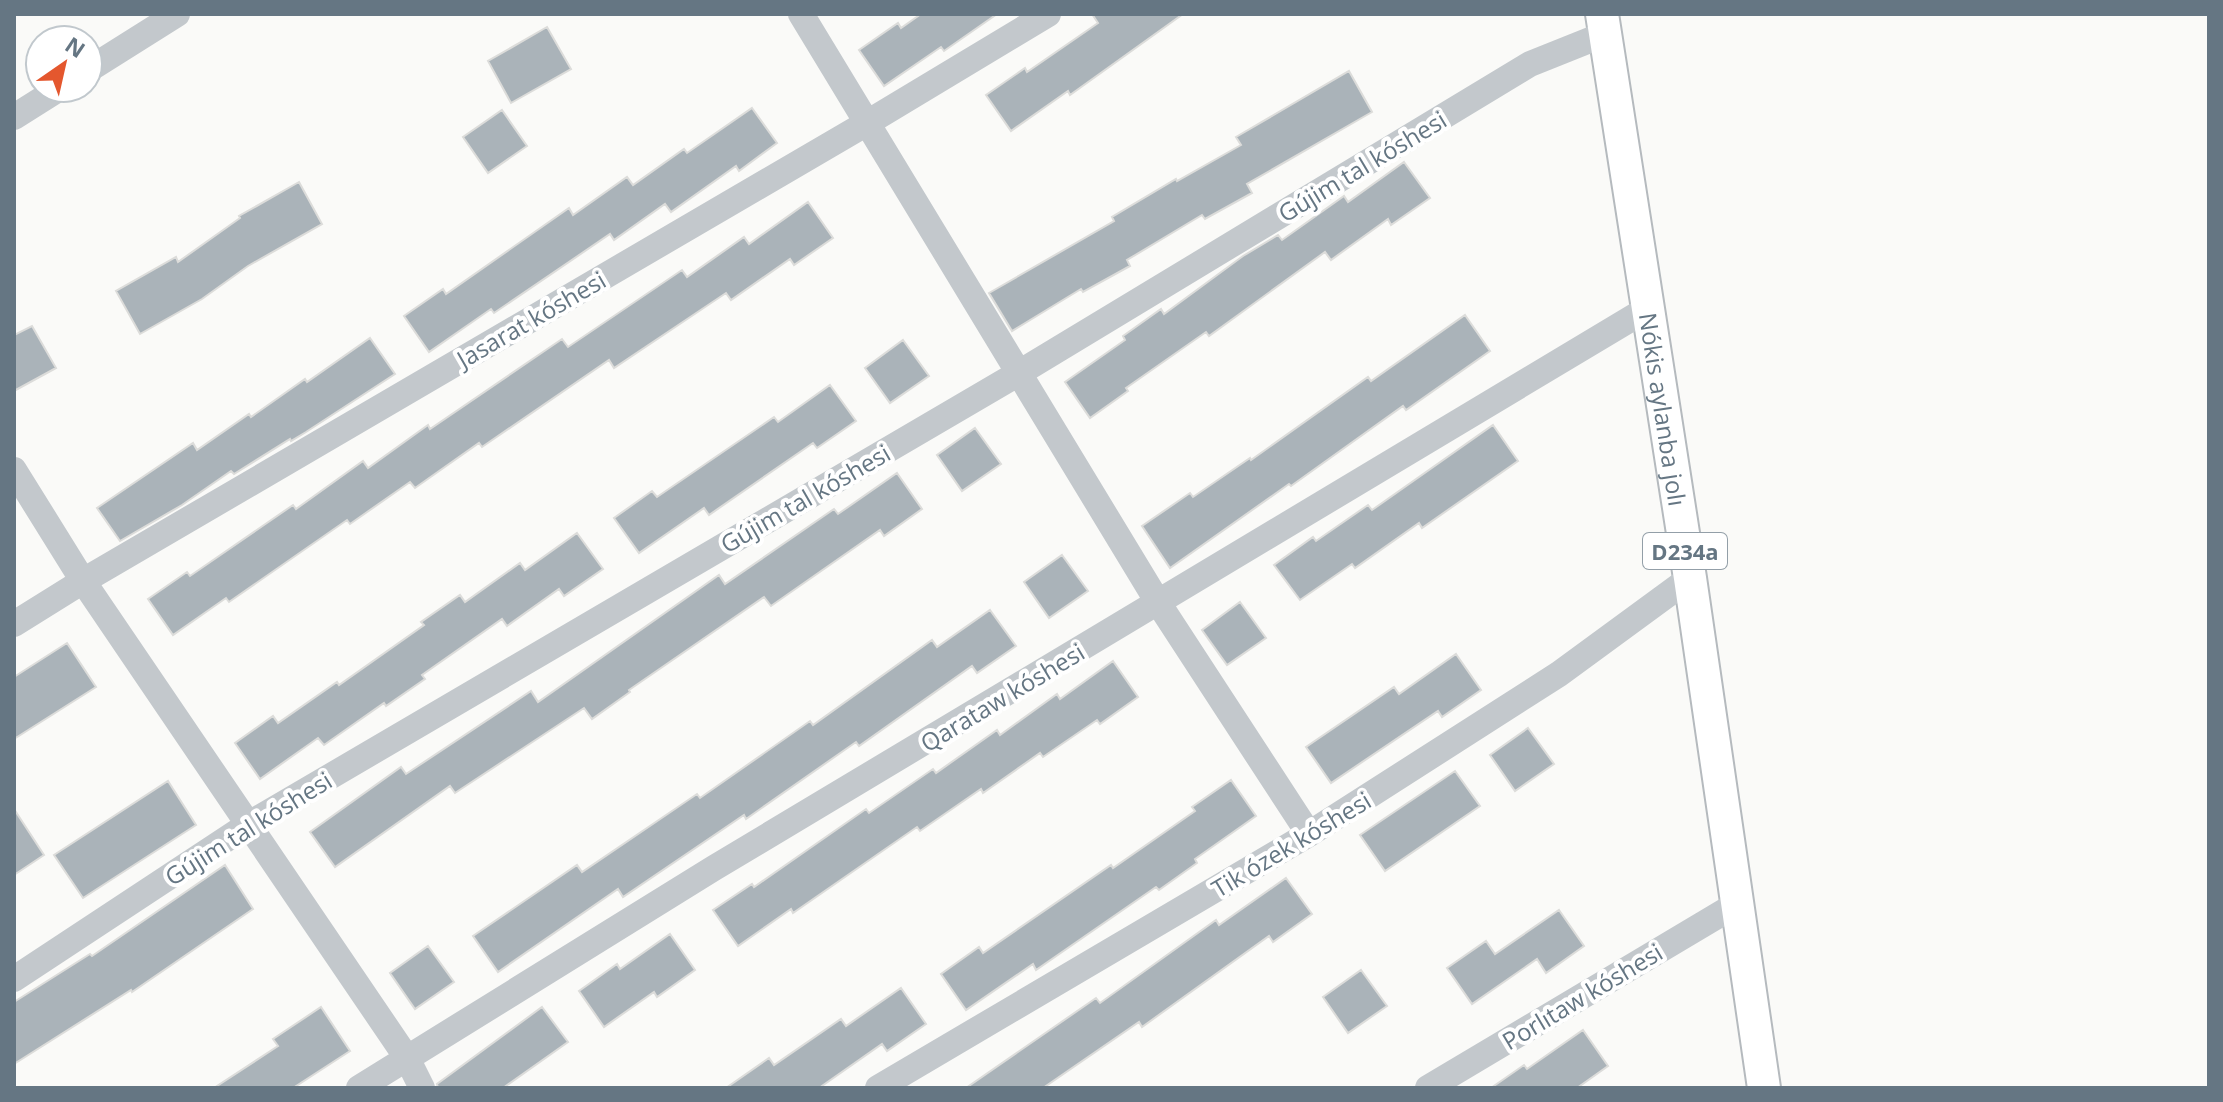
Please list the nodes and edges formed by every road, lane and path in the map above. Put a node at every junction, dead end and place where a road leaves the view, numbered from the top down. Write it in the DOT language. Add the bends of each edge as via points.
graph roads {
  1 [pos="177,14"];
  2 [pos="801,14"];
  3 [pos="1048,14"];
  4 [pos="1604,24"];
  5 [pos="104,60"];
  6 [pos="35,104"];
  7 [pos="14,117"];
  8 [pos="867,123"];
  9 [pos="1647,309"];
  10 [pos="1019,373"];
  11 [pos="14,470"];
  12 [pos="1690,578"];
  13 [pos="83,581"];
  14 [pos="1159,604"];
  15 [pos="14,624"];
  16 [pos="249,824"];
  17 [pos="1309,834"];
  18 [pos="1737,904"];
  19 [pos="14,979"];
  20 [pos="407,1058"];
  21 [pos="359,1088"];
  22 [pos="422,1088"];
  23 [pos="878,1088"];
  24 [pos="1428,1088"];
  25 [pos="1764,1088"];
  1 -- 5 [label="street"];
  2 -- 8 [label="street"];
  3 -- 8 [label="street, Jasarat kóshesi"];
  4 -- 9 [label="main road, Nókis aylanba jolı / D234a"];
  4 -- 10 [label="street, Gújim tal kóshesi"];
  6 -- 7 [label="street"];
  8 -- 10 [label="street"];
  8 -- 13 [label="street, Jasarat kóshesi"];
  9 -- 12 [label="main road, Nókis aylanba jolı / D234a"];
  9 -- 14 [label="street, Qarataw kóshesi"];
  10 -- 14 [label="street"];
  10 -- 16 [label="street, Gújim tal kóshesi"];
  11 -- 13 [label="street"];
  12 -- 17 [label="street, Tik ózek kóshesi" via="1559,674"];
  12 -- 18 [label="main road, Nókis aylanba jolı / D234a"];
  13 -- 15 [label="street, Jasarat kóshesi"];
  13 -- 16 [label="street"];
  14 -- 17 [label="street"];
  14 -- 20 [label="street, Qarataw kóshesi"];
  16 -- 19 [label="street, Gújim tal kóshesi"];
  16 -- 20 [label="street"];
  17 -- 23 [label="street, Tik ózek kóshesi"];
  18 -- 24 [label="street, Porlıtaw kóshesi"];
  18 -- 25 [label="main road, Nókis aylanba jolı / D234a"];
  20 -- 21 [label="street, Qarataw kóshesi"];
  20 -- 22 [label="street"];
}
